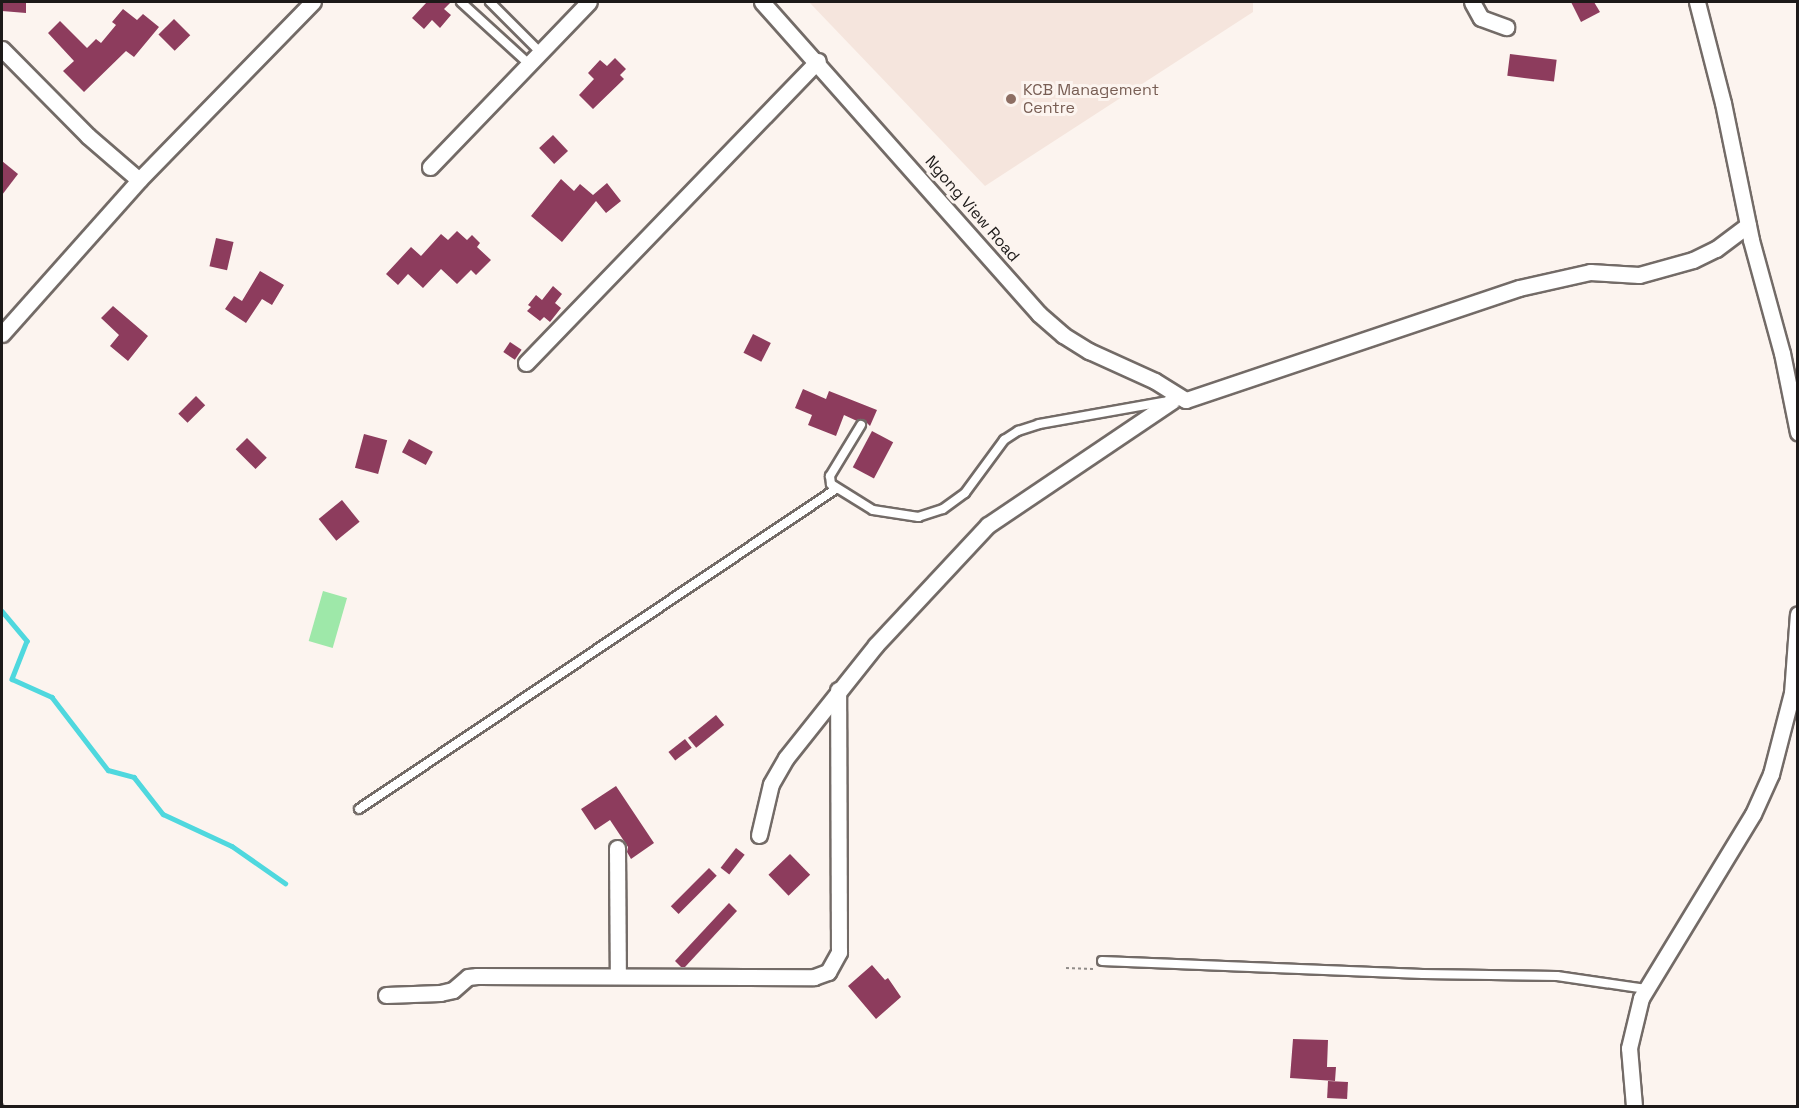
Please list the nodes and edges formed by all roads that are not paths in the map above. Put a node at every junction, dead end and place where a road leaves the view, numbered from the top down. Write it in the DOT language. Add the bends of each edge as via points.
graph roads {
  1 [pos="313,2"];
  2 [pos="461,2"];
  3 [pos="490,2"];
  4 [pos="588,2"];
  5 [pos="762,2"];
  6 [pos="1472,2"];
  7 [pos="1697,2"];
  8 [pos="1506,27"];
  9 [pos="2,49"];
  10 [pos="540,52"];
  11 [pos="818,61"];
  12 [pos="529,64"];
  13 [pos="430,167"];
  14 [pos="139,180"];
  15 [pos="1748,225"];
  16 [pos="2,334"];
  17 [pos="526,363"];
  18 [pos="1793,386"];
  19 [pos="1179,400"];
  20 [pos="861,424"];
  21 [pos="1797,432"];
  22 [pos="836,489"];
  23 [pos="1797,614"];
  24 [pos="838,690"];
  25 [pos="359,809"];
  26 [pos="759,835"];
  27 [pos="617,848"];
  28 [pos="1102,961"];
  29 [pos="618,976"];
  30 [pos="1646,989"];
  31 [pos="386,995"];
  32 [pos="1634,1107"];
  1 -- 14 [label="street"];
  2 -- 12 [label="lane"];
  3 -- 10 [label="lane"];
  4 -- 10 [label="street"];
  5 -- 11 [label="street, Ngong View Road"];
  6 -- 8 [label="street" via="1481,18"];
  7 -- 15 [label="street"];
  9 -- 14 [label="street" via="88,136"];
  10 -- 12 [label="street"];
  11 -- 17 [label="street"];
  11 -- 19 [label="street, Ngong View Road" via="1039,314 1062,335 1155,381"];
  12 -- 13 [label="street"];
  14 -- 16 [label="street"];
  15 -- 18 [label="street"];
  15 -- 19 [label="street" via="1716,249 1693,260 1639,275 1590,272 1519,288"];
  18 -- 21 [label="street"];
  19 -- 22 [label="lane" via="1018,431 1004,440 965,493 932,515 907,516 873,510"];
  19 -- 24 [label="street" via="988,525"];
  20 -- 22 [label="lane" via="830,476"];
  22 -- 25 [label="lane"];
  23 -- 30 [label="street" via="1792,693 1771,774 1753,814"];
  24 -- 26 [label="street" via="771,784"];
  24 -- 29 [label="street" via="839,952 828,972 814,977"];
  27 -- 29 [label="street"];
  28 -- 30 [label="lane" via="1557,976"];
  29 -- 31 [label="street" via="477,976 468,977 446,992"];
  30 -- 32 [label="street" via="1629,1048"];
}
